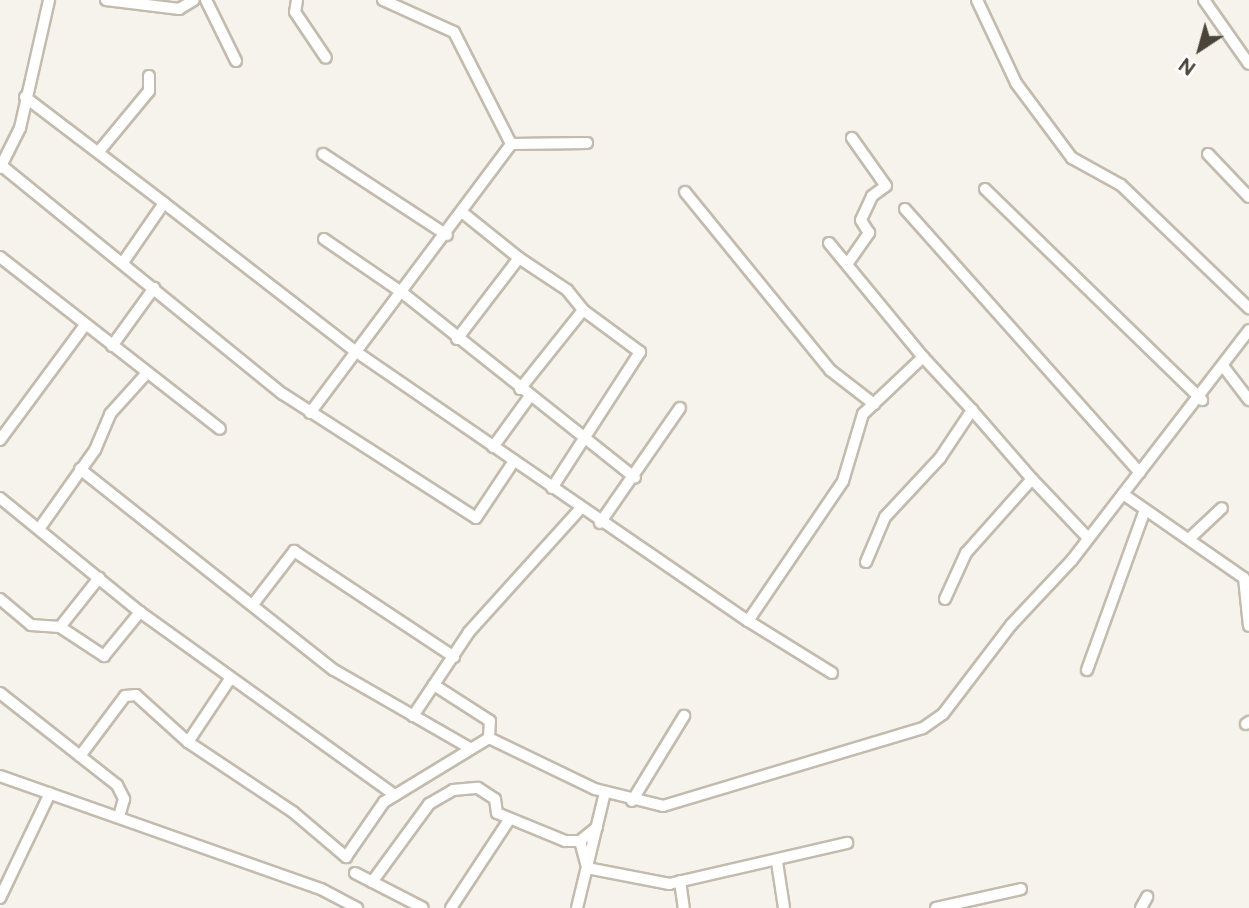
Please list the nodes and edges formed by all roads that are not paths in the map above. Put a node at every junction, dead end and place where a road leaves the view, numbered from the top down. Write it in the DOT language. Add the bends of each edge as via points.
graph roads {
  1 [pos="49,0"];
  2 [pos="106,0"];
  3 [pos="194,0"];
  4 [pos="206,0"];
  5 [pos="297,0"];
  6 [pos="383,0"];
  7 [pos="977,0"];
  8 [pos="1204,0"];
  9 [pos="130,2"];
  10 [pos="326,58"];
  11 [pos="236,61"];
  12 [pos="1249,64"];
  13 [pos="149,76"];
  14 [pos="25,97"];
  15 [pos="852,138"];
  16 [pos="587,143"];
  17 [pos="511,144"];
  18 [pos="101,149"];
  19 [pos="323,154"];
  20 [pos="1208,154"];
  21 [pos="1,167"];
  22 [pos="985,188"];
  23 [pos="685,192"];
  24 [pos="1249,198"];
  25 [pos="164,203"];
  26 [pos="905,209"];
  27 [pos="463,213"];
  28 [pos="447,235"];
  29 [pos="324,239"];
  30 [pos="829,243"];
  31 [pos="0,257"];
  32 [pos="519,258"];
  33 [pos="124,261"];
  34 [pos="848,263"];
  35 [pos="154,288"];
  36 [pos="404,294"];
  37 [pos="1249,308"];
  38 [pos="583,310"];
  39 [pos="85,325"];
  40 [pos="1249,330"];
  41 [pos="457,339"];
  42 [pos="112,346"];
  43 [pos="355,351"];
  44 [pos="923,357"];
  45 [pos="1223,366"];
  46 [pos="147,373"];
  47 [pos="520,389"];
  48 [pos="530,396"];
  49 [pos="1200,399"];
  50 [pos="1249,400"];
  51 [pos="874,404"];
  52 [pos="680,408"];
  53 [pos="972,410"];
  54 [pos="310,413"];
  55 [pos="220,429"];
  56 [pos="581,437"];
  57 [pos="0,440"];
  58 [pos="493,447"];
  59 [pos="514,461"];
  60 [pos="80,469"];
  61 [pos="1140,473"];
  62 [pos="635,478"];
  63 [pos="1032,479"];
  64 [pos="552,488"];
  65 [pos="1123,494"];
  66 [pos="0,498"];
  67 [pos="581,508"];
  68 [pos="1222,508"];
  69 [pos="1145,510"];
  70 [pos="600,523"];
  71 [pos="39,529"];
  72 [pos="1088,538"];
  73 [pos="1189,539"];
  74 [pos="866,562"];
  75 [pos="99,578"];
  76 [pos="0,599"];
  77 [pos="944,599"];
  78 [pos="254,603"];
  79 [pos="140,612"];
  80 [pos="748,621"];
  81 [pos="1249,626"];
  82 [pos="60,627"];
  83 [pos="454,657"];
  84 [pos="1087,670"];
  85 [pos="832,673"];
  86 [pos="230,679"];
  87 [pos="434,685"];
  88 [pos="0,693"];
  89 [pos="413,716"];
  90 [pos="684,716"];
  91 [pos="488,738"];
  92 [pos="188,742"];
  93 [pos="468,747"];
  94 [pos="80,756"];
  95 [pos="0,776"];
  96 [pos="605,792"];
  97 [pos="50,793"];
  98 [pos="395,795"];
  99 [pos="632,801"];
  100 [pos="119,817"];
  101 [pos="509,820"];
  102 [pos="597,827"];
  103 [pos="580,841"];
  104 [pos="847,843"];
  105 [pos="777,862"];
  106 [pos="587,868"];
  107 [pos="355,873"];
  108 [pos="680,881"];
  109 [pos="372,882"];
  110 [pos="1021,889"];
  111 [pos="1147,897"];
  112 [pos="0,898"];
  113 [pos="357,908"];
  114 [pos="423,908"];
  115 [pos="451,908"];
  116 [pos="577,908"];
  117 [pos="684,908"];
  118 [pos="784,908"];
  119 [pos="936,908"];
  120 [pos="1141,908"];
  1 -- 14 [label="street"];
  2 -- 9 [label="street"];
  3 -- 9 [label="street" via="179,9"];
  4 -- 11 [label="street"];
  5 -- 10 [label="street" via="295,12"];
  6 -- 17 [label="street" via="454,32"];
  7 -- 37 [label="street" via="1016,83 1072,158 1121,185"];
  8 -- 12 [label="street"];
  13 -- 18 [label="street" via="149,91"];
  14 -- 18 [label="street"];
  14 -- 21 [label="street" via="20,128"];
  15 -- 34 [label="street" via="886,186 872,196 860,220 869,233"];
  16 -- 17 [label="street"];
  17 -- 27 [label="street"];
  18 -- 25 [label="street"];
  19 -- 28 [label="street"];
  20 -- 24 [label="street"];
  21 -- 33 [label="street"];
  22 -- 49 [label="street"];
  23 -- 51 [label="street" via="830,370"];
  25 -- 33 [label="street"];
  25 -- 43 [label="street"];
  26 -- 61 [label="street"];
  27 -- 28 [label="street"];
  27 -- 32 [label="street"];
  28 -- 36 [label="street"];
  29 -- 36 [label="street"];
  30 -- 34 [label="street"];
  31 -- 39 [label="street"];
  32 -- 38 [label="street" via="568,290"];
  32 -- 41 [label="street"];
  33 -- 35 [label="street"];
  34 -- 44 [label="street"];
  35 -- 42 [label="street"];
  35 -- 54 [label="street"];
  36 -- 41 [label="street"];
  36 -- 43 [label="street"];
  38 -- 47 [label="street"];
  38 -- 56 [label="street" via="640,352"];
  39 -- 42 [label="street"];
  39 -- 57 [label="street"];
  40 -- 45 [label="street"];
  41 -- 47 [label="street"];
  42 -- 46 [label="street"];
  43 -- 54 [label="street"];
  43 -- 58 [label="street"];
  44 -- 51 [label="street"];
  44 -- 53 [label="street"];
  45 -- 49 [label="street"];
  45 -- 50 [label="street"];
  46 -- 55 [label="street"];
  46 -- 60 [label="street" via="110,414"];
  47 -- 48 [label="street"];
  48 -- 56 [label="street"];
  48 -- 58 [label="street"];
  49 -- 61 [label="street"];
  51 -- 80 [label="street" via="863,414 843,481"];
  52 -- 62 [label="street"];
  53 -- 63 [label="street"];
  53 -- 74 [label="street" via="940,458 885,517"];
  54 -- 59 [label="street" via="476,518"];
  56 -- 62 [label="street"];
  56 -- 64 [label="street"];
  58 -- 59 [label="street"];
  59 -- 64 [label="street"];
  60 -- 71 [label="street"];
  60 -- 78 [label="street"];
  61 -- 65 [label="street"];
  62 -- 70 [label="street"];
  63 -- 72 [label="street"];
  63 -- 77 [label="street" via="966,553"];
  64 -- 67 [label="street"];
  65 -- 69 [label="street"];
  65 -- 72 [label="street"];
  66 -- 71 [label="street"];
  67 -- 70 [label="street"];
  67 -- 83 [label="street" via="542,544"];
  68 -- 73 [label="street"];
  69 -- 73 [label="street"];
  69 -- 84 [label="street"];
  70 -- 80 [label="street"];
  71 -- 75 [label="street"];
  72 -- 99 [label="street" via="950,706 923,728 676,804"];
  73 -- 81 [label="street" via="1244,578"];
  75 -- 79 [label="street"];
  75 -- 82 [label="street"];
  76 -- 82 [label="street" via="37,628"];
  78 -- 83 [label="street" via="294,551"];
  78 -- 89 [label="street" via="334,670"];
  79 -- 82 [label="street" via="104,656"];
  79 -- 86 [label="street"];
  80 -- 85 [label="street"];
  83 -- 87 [label="street"];
  86 -- 92 [label="street"];
  86 -- 98 [label="street"];
  87 -- 89 [label="street"];
  87 -- 91 [label="street" via="490,721"];
  88 -- 94 [label="street"];
  89 -- 93 [label="street"];
  90 -- 99 [label="street"];
  91 -- 93 [label="street"];
  91 -- 96 [label="street"];
  92 -- 94 [label="street" via="138,696 125,696"];
  92 -- 98 [label="street" via="293,812 346,857"];
  93 -- 98 [label="street"];
  94 -- 100 [label="street" via="117,785 124,799"];
  95 -- 97 [label="street"];
  96 -- 99 [label="street"];
  96 -- 102 [label="street"];
  97 -- 100 [label="street"];
  97 -- 112 [label="street"];
  100 -- 113 [label="street" via="321,889"];
  101 -- 103 [label="street"];
  101 -- 109 [label="street" via="497,813 486,791 453,790 429,804"];
  101 -- 115 [label="street"];
  102 -- 103 [label="street"];
  102 -- 106 [label="street"];
  103 -- 106 [label="street"];
  104 -- 105 [label="street"];
  105 -- 108 [label="street"];
  105 -- 118 [label="street"];
  106 -- 108 [label="street" via="648,883"];
  106 -- 116 [label="street"];
  107 -- 109 [label="street"];
  108 -- 117 [label="street"];
  109 -- 114 [label="street"];
  110 -- 119 [label="street"];
  111 -- 120 [label="street"];
}
